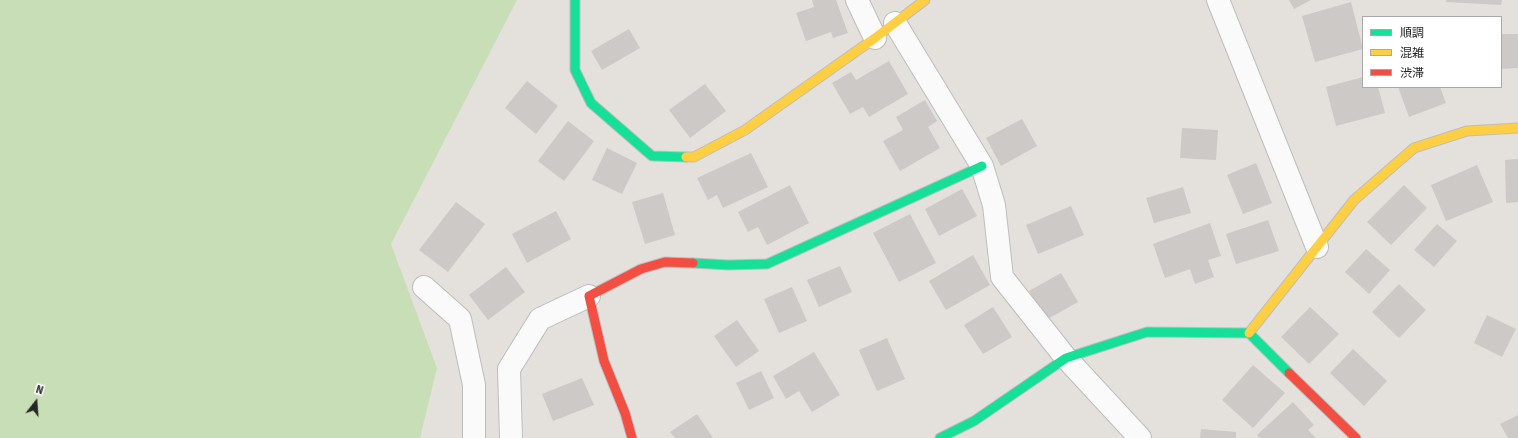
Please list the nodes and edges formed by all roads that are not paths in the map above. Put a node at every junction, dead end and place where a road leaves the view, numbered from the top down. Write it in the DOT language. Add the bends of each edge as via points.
graph roads {
  1 [pos="575,0"];
  2 [pos="857,0"];
  3 [pos="925,0"];
  4 [pos="1218,0"];
  5 [pos="895,23"];
  6 [pos="875,38"];
  7 [pos="1518,128"];
  8 [pos="982,166"];
  9 [pos="1317,247"];
  10 [pos="424,287"];
  11 [pos="589,296"];
  12 [pos="1249,333"];
  13 [pos="1066,358"];
  14 [pos="474,438"];
  15 [pos="511,438"];
  16 [pos="632,438"];
  17 [pos="940,438"];
  18 [pos="1140,438"];
  19 [pos="1356,438"];
  1 -- 6 [label="street" via="575,70 591,103 652,156 694,157 745,130"];
  2 -- 6 [label="street"];
  3 -- 5 [label="street"];
  4 -- 9 [label="street"];
  5 -- 6 [label="street"];
  5 -- 8 [label="street"];
  7 -- 9 [label="street" via="1467,131 1414,148 1354,200"];
  8 -- 11 [label="street" via="766,264 665,262 641,268"];
  8 -- 13 [label="street" via="994,205 1002,277"];
  9 -- 12 [label="street"];
  10 -- 14 [label="street" via="460,319 474,385"];
  11 -- 15 [label="street" via="540,319 509,369"];
  11 -- 16 [label="street" via="604,361"];
  12 -- 13 [label="street" via="1147,332"];
  12 -- 19 [label="street"];
  13 -- 17 [label="street" via="974,421"];
  13 -- 18 [label="street"];
}
